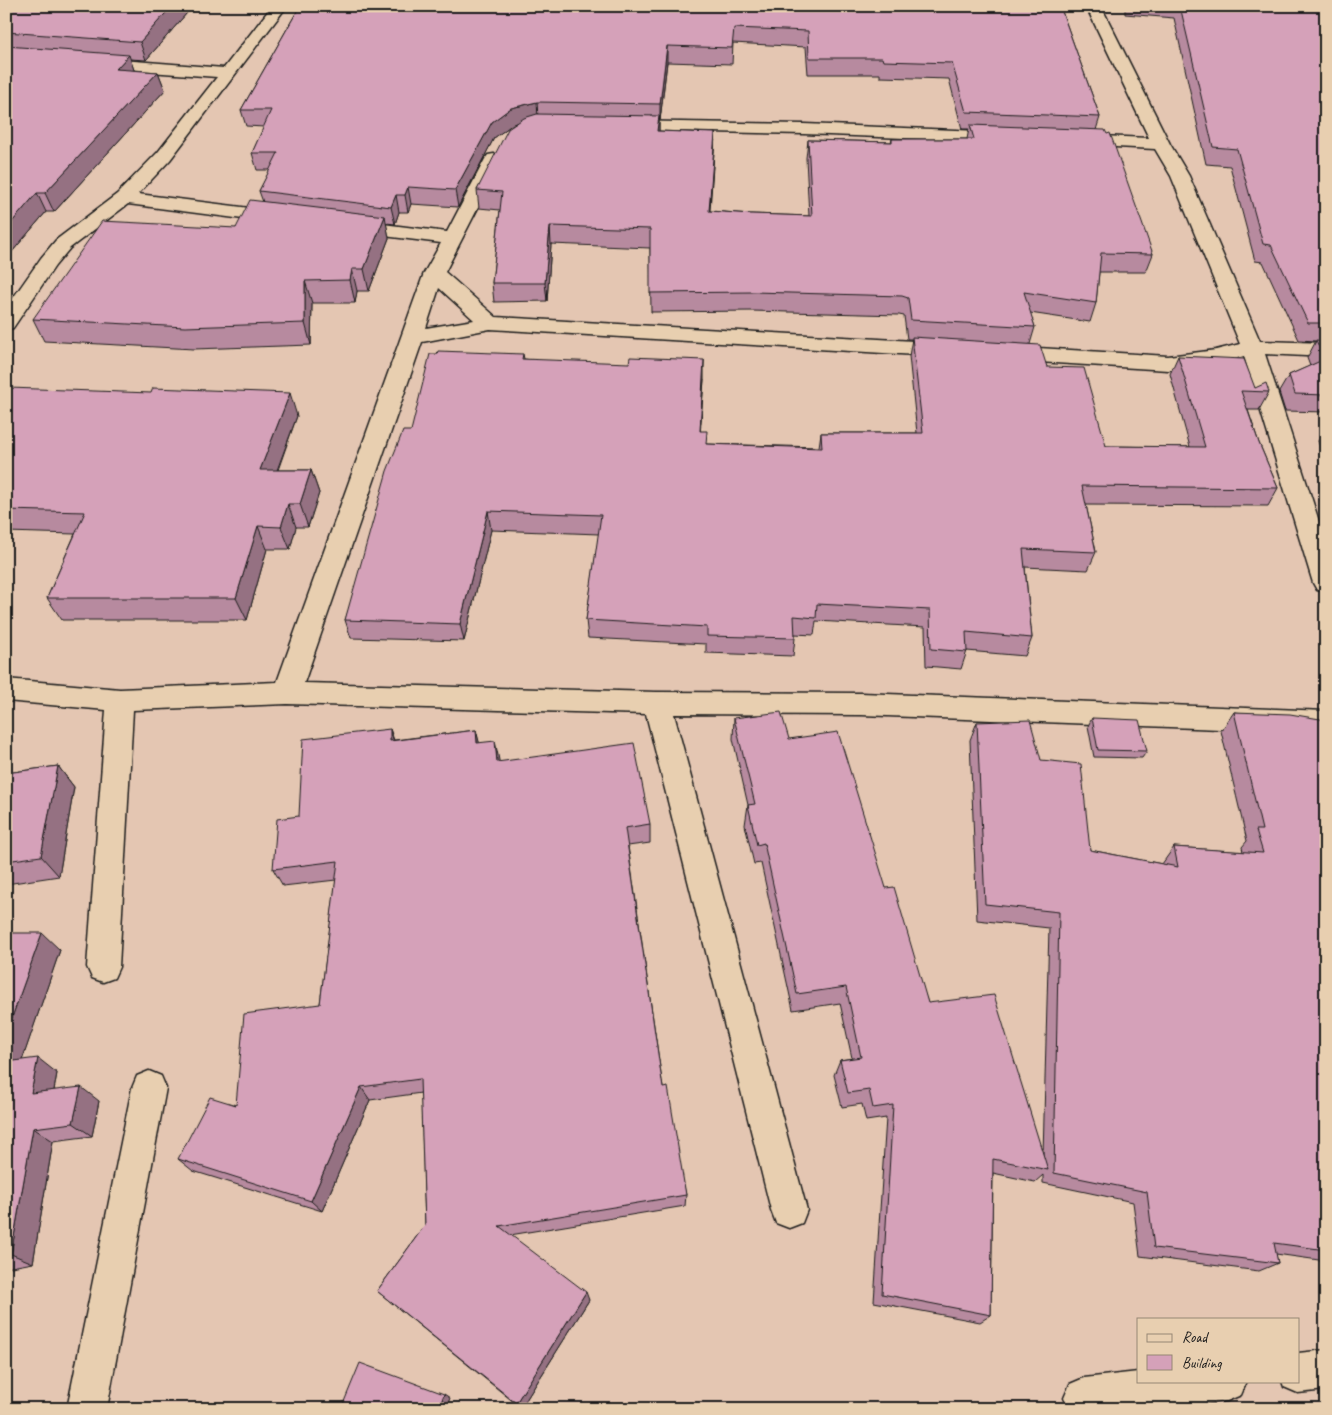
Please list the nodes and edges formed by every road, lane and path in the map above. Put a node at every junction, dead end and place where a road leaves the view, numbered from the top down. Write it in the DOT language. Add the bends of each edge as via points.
graph roads {
  1 [pos="280,6"];
  2 [pos="1093,6"];
  3 [pos="83,62"];
  4 [pos="227,73"];
  5 [pos="600,125"];
  6 [pos="1022,138"];
  7 [pos="1062,140"];
  8 [pos="502,143"];
  9 [pos="1161,144"];
  10 [pos="124,198"];
  11 [pos="298,220"];
  12 [pos="337,225"];
  13 [pos="453,239"];
  14 [pos="434,273"];
  15 [pos="490,323"];
  16 [pos="6,324"];
  17 [pos="413,336"];
  18 [pos="1252,348"];
  19 [pos="1326,350"];
  20 [pos="1326,583"];
  21 [pos="6,690"];
  22 [pos="287,693"];
  23 [pos="120,700"];
  24 [pos="657,703"];
  25 [pos="1326,722"];
  26 [pos="103,967"];
  27 [pos="149,1088"];
  28 [pos="789,1210"];
  29 [pos="1326,1370"];
  30 [pos="1300,1373"];
  31 [pos="1219,1382"];
  32 [pos="1084,1398"];
  33 [pos="87,1409"];
  1 -- 4 [label="street"];
  2 -- 9 [label="street"];
  3 -- 4 [label="street"];
  4 -- 10 [label="street" via="164,156"];
  5 -- 6 [label="street"];
  7 -- 9 [label="street"];
  8 -- 13 [label="street"];
  9 -- 18 [label="street" via="1180,176"];
  10 -- 11 [label="street"];
  10 -- 16 [label="street" via="64,244"];
  12 -- 13 [label="street"];
  13 -- 14 [label="street"];
  14 -- 15 [label="street"];
  14 -- 17 [label="street"];
  15 -- 17 [label="street"];
  15 -- 18 [label="street" via="1168,363 1217,357"];
  17 -- 22 [label="street"];
  18 -- 19 [label="street"];
  18 -- 20 [label="street"];
  21 -- 23 [label="street"];
  22 -- 23 [label="street"];
  22 -- 24 [label="street"];
  23 -- 26 [label="street"];
  24 -- 25 [label="street" via="861,704"];
  24 -- 28 [label="street"];
  27 -- 33 [label="street"];
  29 -- 30 [label="street"];
  31 -- 32 [label="street"];
}
